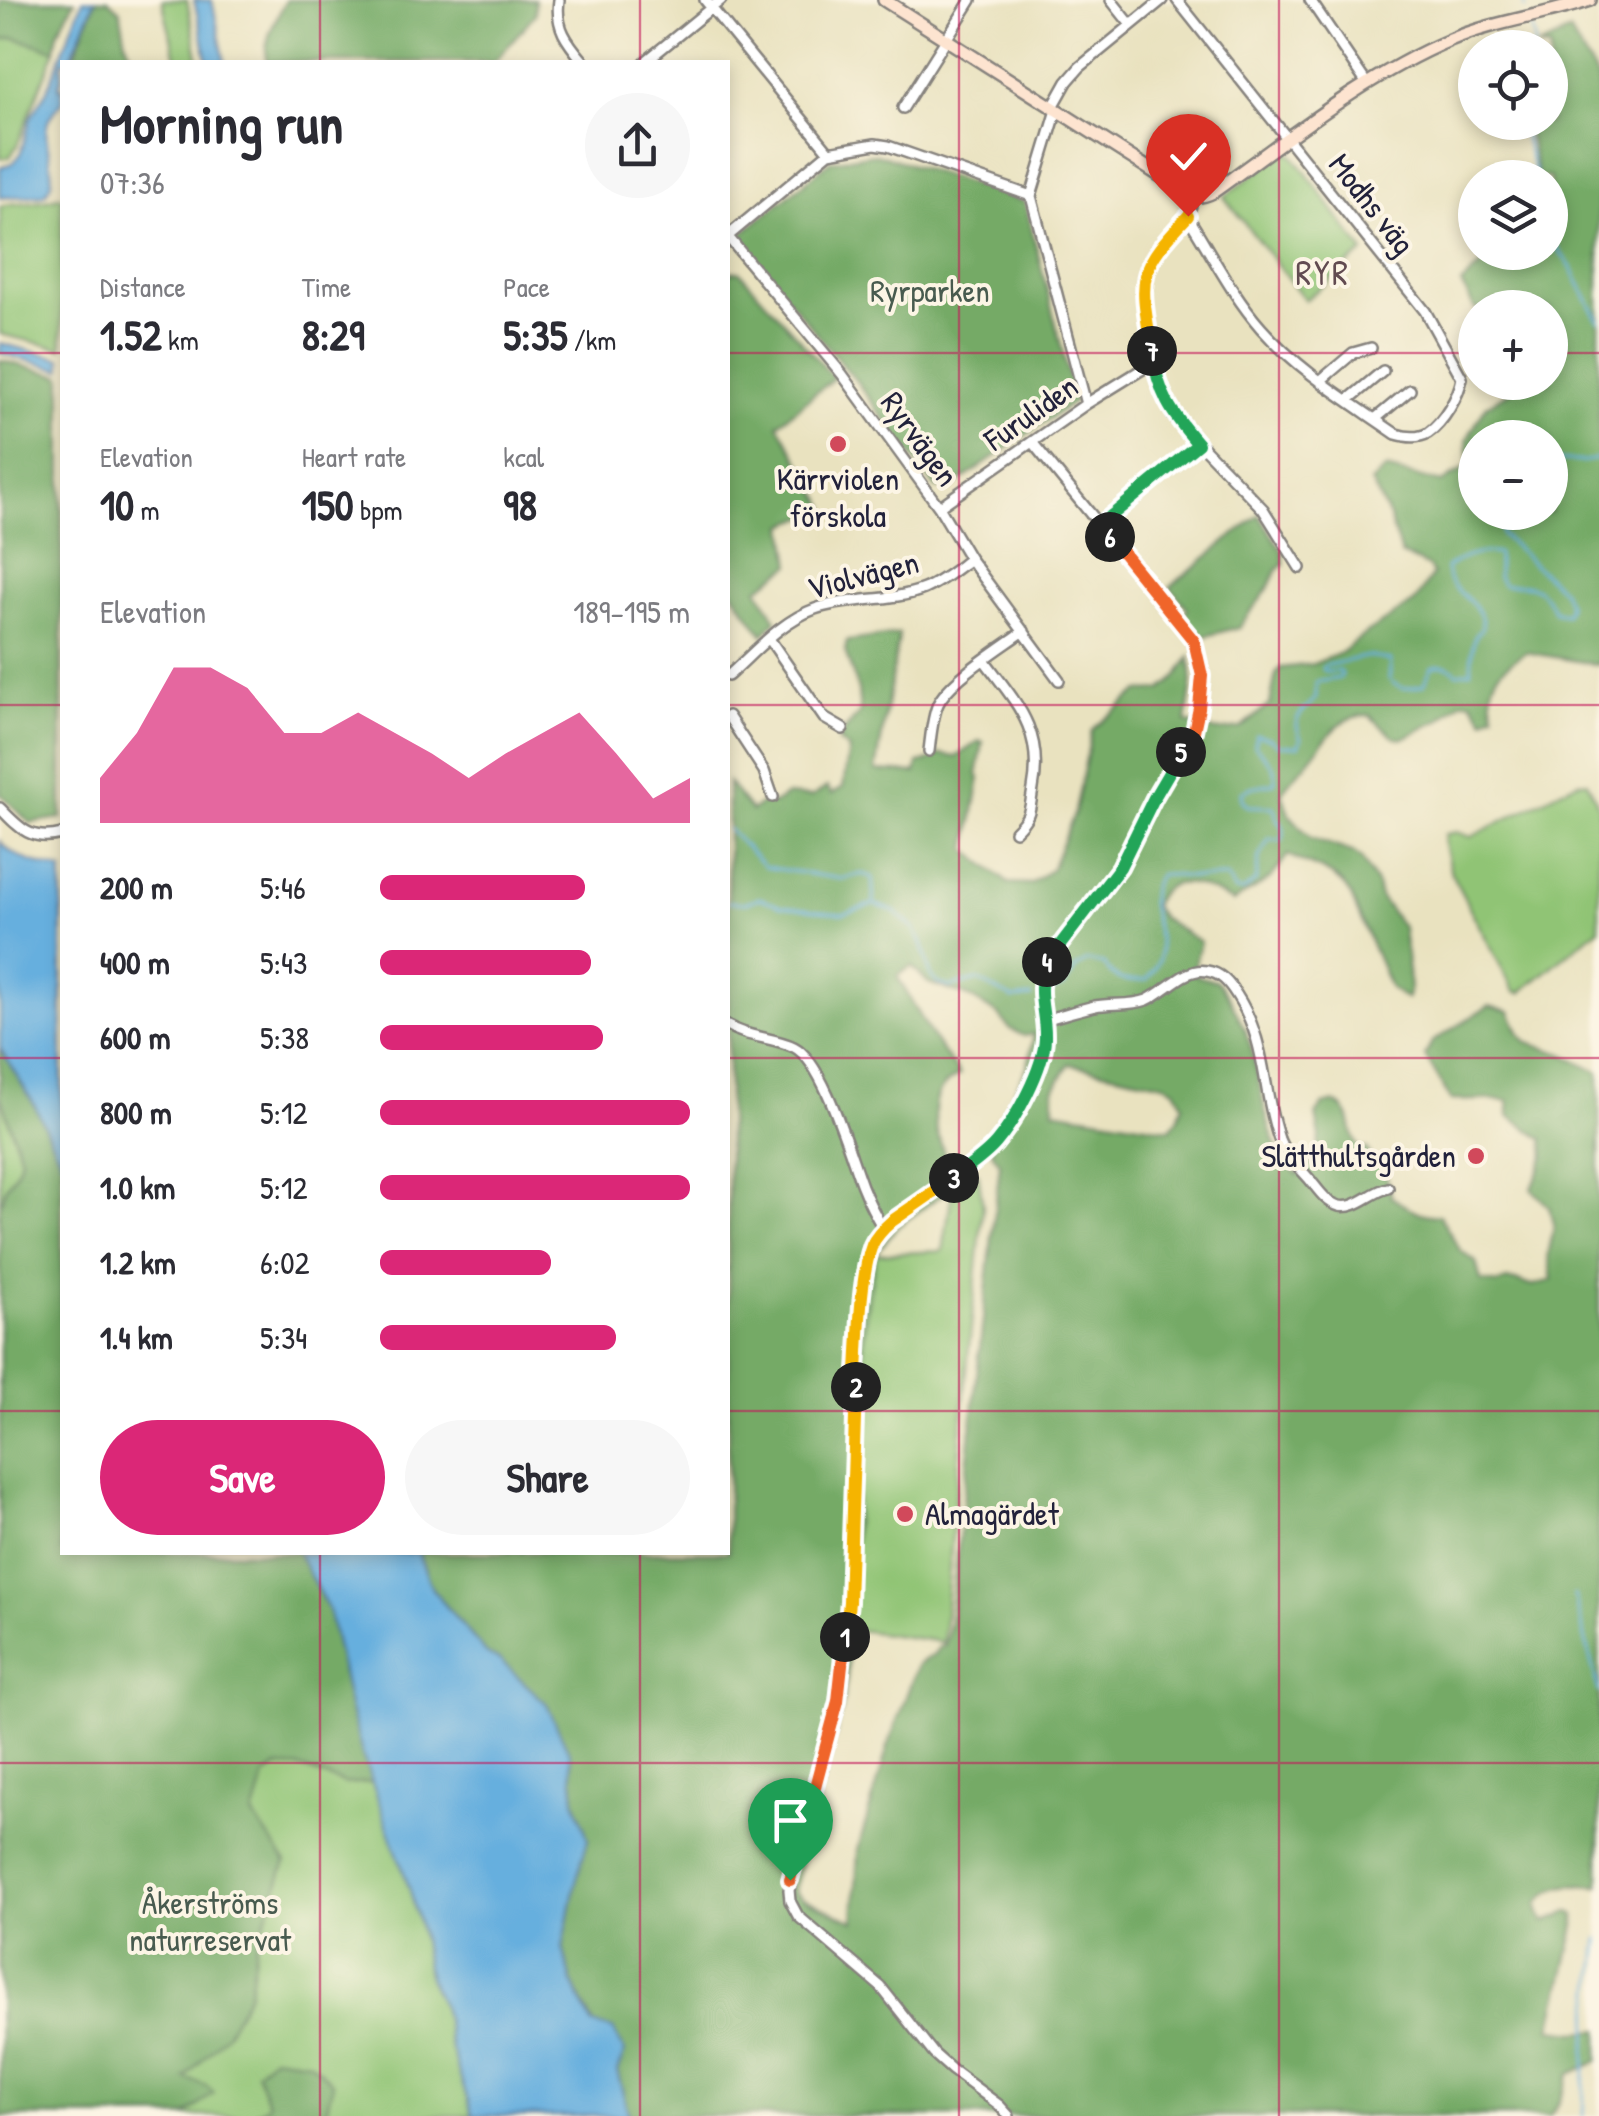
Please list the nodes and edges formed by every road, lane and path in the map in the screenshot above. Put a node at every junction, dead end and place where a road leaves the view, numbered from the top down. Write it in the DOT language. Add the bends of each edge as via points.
graph roads {
  1 [pos="558,0"];
  2 [pos="721,0"];
  3 [pos="884,0"];
  4 [pos="971,0"];
  5 [pos="1111,0"];
  6 [pos="1162,0"];
  7 [pos="1177,0"];
  8 [pos="1310,0"];
  9 [pos="1590,0"];
  10 [pos="708,4"];
  11 [pos="1130,25"];
  12 [pos="947,39"];
  13 [pos="576,52"];
  14 [pos="570,60"];
  15 [pos="582,60"];
  16 [pos="648,60"];
  17 [pos="1368,84"];
  18 [pos="904,108"];
  19 [pos="1055,108"];
  20 [pos="1289,138"];
  21 [pos="829,152"];
  22 [pos="1032,196"];
  23 [pos="1193,198"];
  24 [pos="1188,216"];
  25 [pos="730,234"];
  26 [pos="730,238"];
  27 [pos="1371,348"];
  28 [pos="1154,362"];
  29 [pos="1383,371"];
  30 [pos="1320,380"];
  31 [pos="1410,390"];
  32 [pos="1348,400"];
  33 [pos="1086,404"];
  34 [pos="1376,420"];
  35 [pos="1032,442"];
  36 [pos="1198,444"];
  37 [pos="939,508"];
  38 [pos="1100,525"];
  39 [pos="970,559"];
  40 [pos="1300,568"];
  41 [pos="1024,631"];
  42 [pos="770,640"];
  43 [pos="985,661"];
  44 [pos="730,674"];
  45 [pos="1060,680"];
  46 [pos="730,719"];
  47 [pos="843,729"];
  48 [pos="929,751"];
  49 [pos="773,797"];
  50 [pos="0,808"];
  51 [pos="1015,831"];
  52 [pos="60,834"];
  53 [pos="1043,1020"];
  54 [pos="730,1027"];
  55 [pos="1388,1188"];
  56 [pos="883,1228"];
  57 [pos="1010,2116"];
  1 -- 13 [label="street" via="559,26"];
  2 -- 10 [label="street"];
  3 -- 12 [label="street"];
  4 -- 12 [label="street"];
  5 -- 11 [label="street"];
  6 -- 11 [label="street"];
  7 -- 20 [label="street, Modhs väg"];
  8 -- 17 [label="street"];
  9 -- 17 [label="street" via="1468,33"];
  10 -- 16 [label="street"];
  10 -- 21 [label="street"];
  11 -- 19 [label="street" via="1080,67"];
  12 -- 18 [label="street"];
  12 -- 19 [label="street"];
  13 -- 14 [label="street"];
  13 -- 15 [label="street"];
  17 -- 20 [label="street"];
  19 -- 22 [label="street"];
  19 -- 23 [label="street"];
  20 -- 23 [label="street"];
  20 -- 34 [label="street, Modhs väg" via="1425,311 1462,378 1429,432 1408,437"];
  21 -- 22 [label="street" via="888,146"];
  21 -- 25 [label="street"];
  22 -- 33 [label="street"];
  23 -- 24 [label="street"];
  24 -- 28 [label="street" via="1154,254 1144,279"];
  24 -- 30 [label="street" via="1261,328"];
  26 -- 37 [label="street, Ryrvägen" via="842,374"];
  27 -- 30 [label="street" via="1353,353"];
  28 -- 33 [label="street, Furuliden"];
  28 -- 36 [label="street" via="1174,416"];
  29 -- 32 [label="street"];
  30 -- 32 [label="street"];
  31 -- 34 [label="street"];
  32 -- 34 [label="street"];
  33 -- 35 [label="street, Furuliden"];
  35 -- 37 [label="street, Furuliden"];
  35 -- 38 [label="street"];
  36 -- 38 [label="street"];
  36 -- 40 [label="street" via="1263,510"];
  37 -- 39 [label="street, Ryrvägen"];
  38 -- 53 [label="street" via="1194,641 1201,692 1194,731 1120,867 1048,959 1040,990"];
  39 -- 41 [label="street, Ryrvägen"];
  39 -- 42 [label="street, Violvägen" via="920,591 812,610"];
  41 -- 43 [label="street"];
  41 -- 45 [label="street, Ryrvägen"];
  42 -- 44 [label="street, Violvägen"];
  42 -- 47 [label="street" via="824,718"];
  43 -- 48 [label="street" via="962,675 937,705"];
  43 -- 51 [label="street" via="1036,744 1027,820"];
  46 -- 49 [label="street"];
  50 -- 52 [label="street" via="27,832"];
  53 -- 55 [label="street" via="1141,1002 1194,971 1219,974 1254,1025 1284,1149 1338,1206"];
  53 -- 56 [label="street" via="1036,1074 995,1144"];
  54 -- 56 [label="street" via="796,1048 806,1058 832,1103"];
  56 -- 57 [label="street" via="865,1277 838,1701 790,1901 798,1916 881,1987 934,2054"];
}
